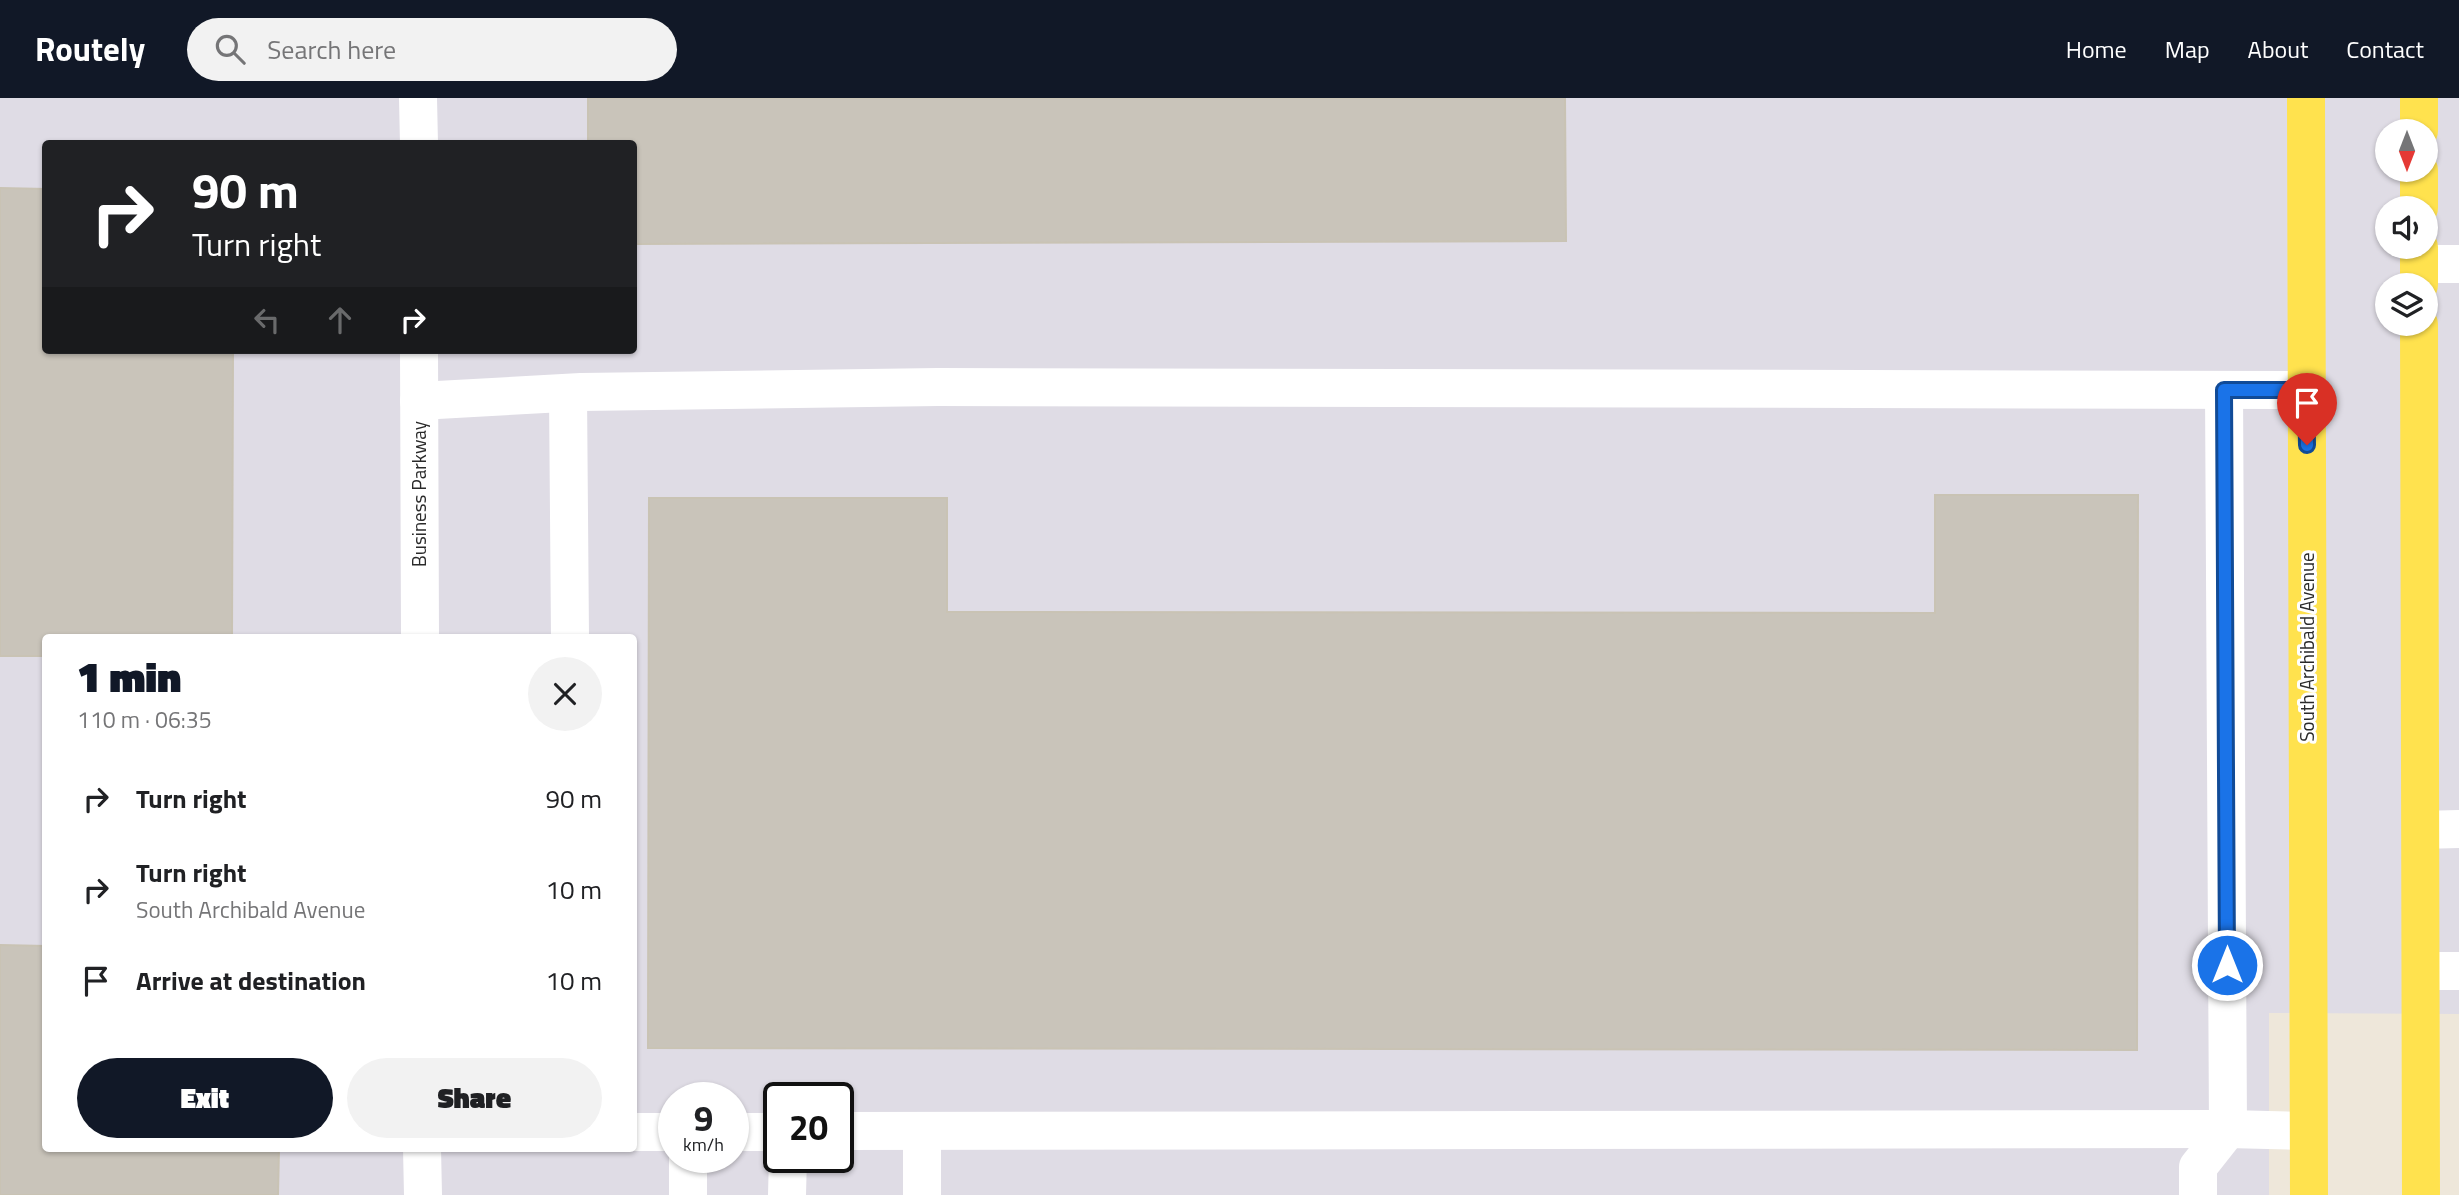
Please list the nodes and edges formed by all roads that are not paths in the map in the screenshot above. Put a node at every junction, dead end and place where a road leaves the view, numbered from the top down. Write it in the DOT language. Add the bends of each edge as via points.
graph roads {
  1 [pos="418,98"];
  2 [pos="2306,98"];
  3 [pos="2419,98"];
  4 [pos="2419,119"];
  5 [pos="419,140"];
  6 [pos="2459,264"];
  7 [pos="2419,265"];
  8 [pos="2420,336"];
  9 [pos="419,354"];
  10 [pos="2224,390"];
  11 [pos="2306,390"];
  12 [pos="568,393"];
  13 [pos="419,401"];
  14 [pos="420,634"];
  15 [pos="570,634"];
  16 [pos="2459,829"];
  17 [pos="2421,830"];
  18 [pos="2421,971"];
  19 [pos="2459,971"];
  20 [pos="2228,1129"];
  21 [pos="854,1131"];
  22 [pos="922,1131"];
  23 [pos="2308,1131"];
  24 [pos="637,1132"];
  25 [pos="658,1132"];
  26 [pos="422,1152"];
  27 [pos="688,1173"];
  28 [pos="788,1173"];
  29 [pos="423,1195"];
  30 [pos="688,1195"];
  31 [pos="788,1195"];
  32 [pos="922,1195"];
  33 [pos="2198,1195"];
  34 [pos="2309,1195"];
  35 [pos="2421,1195"];
  1 -- 5 [label="street"];
  2 -- 11 [label="main road, South Archibald Avenue"];
  3 -- 4 [label="main road"];
  6 -- 7 [label="street"];
  8 -- 17 [label="main road"];
  9 -- 13 [label="street, Business Parkway"];
  10 -- 11 [label="street"];
  10 -- 12 [label="street" via="938,387"];
  10 -- 20 [label="street"];
  11 -- 23 [label="main road, South Archibald Avenue"];
  12 -- 13 [label="street"];
  12 -- 15 [label="street"];
  13 -- 14 [label="street, Business Parkway"];
  16 -- 17 [label="street"];
  17 -- 18 [label="main road"];
  18 -- 19 [label="street"];
  18 -- 35 [label="main road"];
  20 -- 22 [label="street"];
  20 -- 23 [label="street"];
  20 -- 33 [label="street" via="2198,1167"];
  21 -- 22 [label="street"];
  22 -- 32 [label="street"];
  23 -- 34 [label="main road, South Archibald Avenue"];
  24 -- 25 [label="street"];
  26 -- 29 [label="street"];
  27 -- 30 [label="street"];
  28 -- 31 [label="street"];
}
